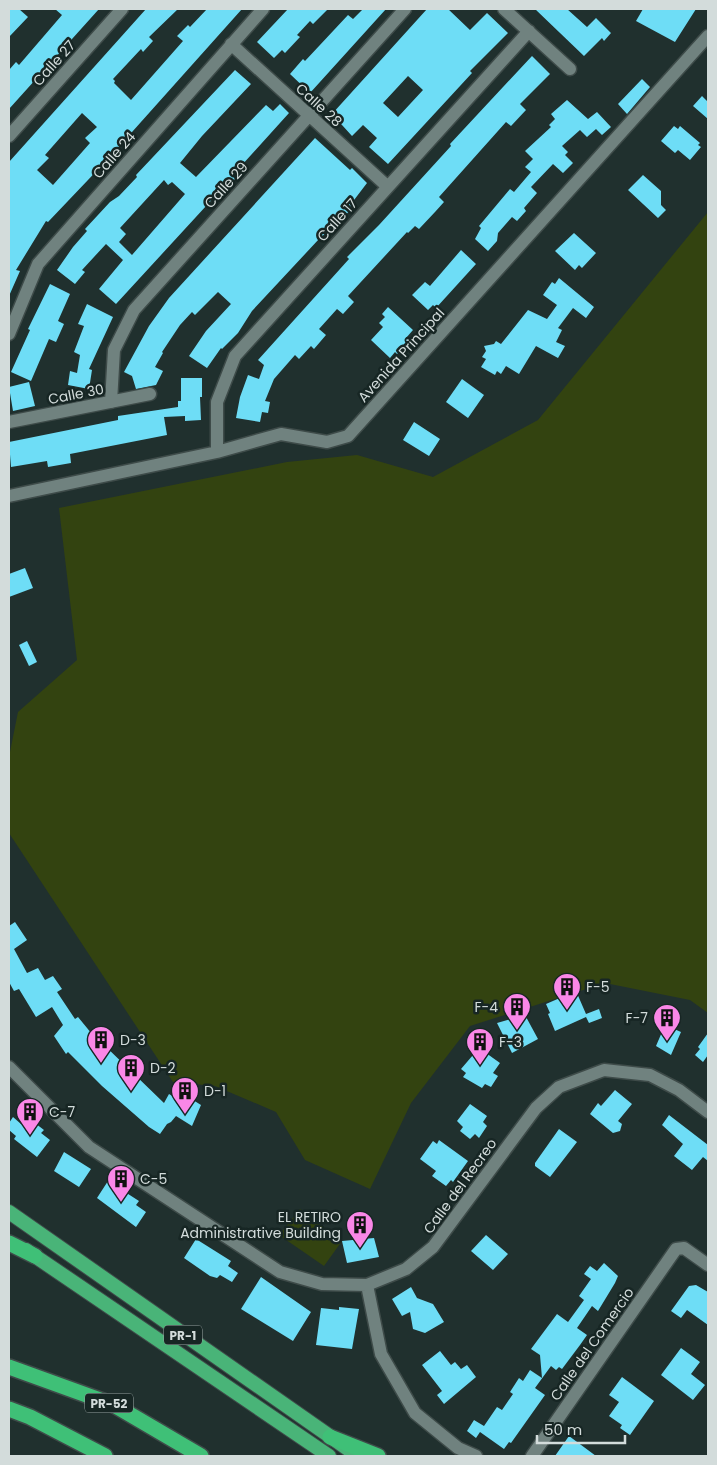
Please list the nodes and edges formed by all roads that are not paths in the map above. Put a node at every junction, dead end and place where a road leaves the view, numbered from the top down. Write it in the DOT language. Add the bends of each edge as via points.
graph roads {
  1 [pos="122,9"];
  2 [pos="263,9"];
  3 [pos="405,9"];
  4 [pos="504,9"];
  5 [pos="528,31"];
  6 [pos="706,42"];
  7 [pos="230,44"];
  8 [pos="570,68"];
  9 [pos="308,116"];
  10 [pos="9,136"];
  11 [pos="388,186"];
  12 [pos="9,334"];
  13 [pos="150,394"];
  14 [pos="111,402"];
  15 [pos="9,422"];
  16 [pos="217,452"];
  17 [pos="9,496"];
  18 [pos="9,1067"];
  19 [pos="708,1112"];
  20 [pos="9,1212"];
  21 [pos="9,1239"];
  22 [pos="9,1243"];
  23 [pos="35,1256"];
  24 [pos="708,1265"];
  25 [pos="367,1285"];
  26 [pos="9,1367"];
  27 [pos="9,1409"];
  28 [pos="330,1437"];
  29 [pos="105,1456"];
  30 [pos="201,1456"];
  31 [pos="329,1456"];
  32 [pos="358,1456"];
  33 [pos="378,1456"];
  34 [pos="476,1456"];
  35 [pos="532,1456"];
  1 -- 10 [label="street, Calle 27"];
  2 -- 7 [label="street, Calle 24"];
  3 -- 9 [label="street, Calle 29"];
  4 -- 5 [label="street"];
  5 -- 8 [label="street"];
  5 -- 11 [label="street, Calle 17"];
  6 -- 16 [label="street, Avenida Principal" via="348,436 327,442 281,434"];
  7 -- 9 [label="street, Calle 28"];
  7 -- 12 [label="street, Calle 24" via="38,264"];
  9 -- 11 [label="street, Calle 28"];
  9 -- 14 [label="street, Calle 29" via="134,310 114,350"];
  11 -- 16 [label="street, Calle 17" via="235,356 217,402"];
  13 -- 14 [label="street, Calle 30"];
  14 -- 15 [label="street, Calle 30"];
  16 -- 17 [label="street, Avenida Principal"];
  18 -- 25 [label="street, Calle del Recreo" via="89,1147 280,1272 322,1284"];
  19 -- 25 [label="street, Calle del Recreo" via="679,1090 650,1075 604,1070 559,1087 536,1108 433,1248 406,1269"];
  20 -- 28 [label="highway, PR-1"];
  21 -- 23 [label="highway, PR-1"];
  22 -- 23 [label="highway"];
  23 -- 31 [label="highway, PR-1"];
  24 -- 35 [label="street, Calle del Comercio" via="684,1248 676,1249"];
  25 -- 34 [label="street" via="381,1354 415,1413 458,1448"];
  26 -- 30 [label="highway, PR-52" via="114,1405"];
  27 -- 29 [label="highway" via="30,1416"];
  28 -- 32 [label="highway, PR-1"];
  28 -- 33 [label="highway"];
}
